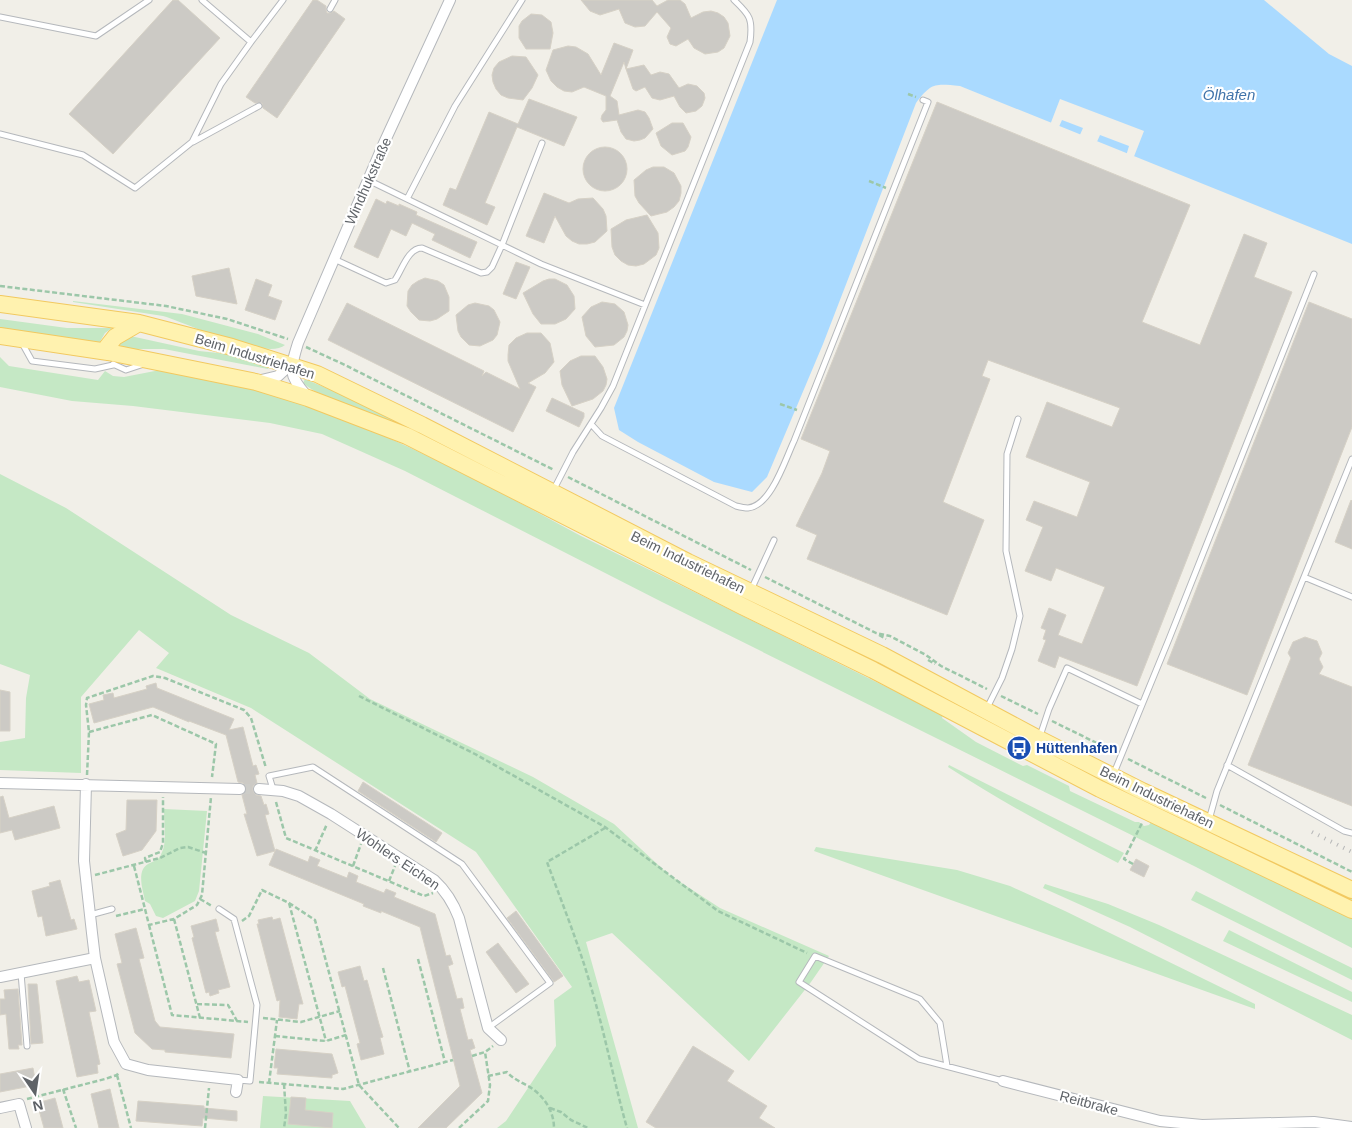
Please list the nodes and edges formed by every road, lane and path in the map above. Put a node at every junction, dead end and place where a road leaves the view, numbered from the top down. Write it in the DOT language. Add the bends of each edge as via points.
graph roads {
  1 [pos="149,0"];
  2 [pos="202,0"];
  3 [pos="283,0"];
  4 [pos="335,0"];
  5 [pos="450,0"];
  6 [pos="522,0"];
  7 [pos="734,0"];
  8 [pos="330,8"];
  9 [pos="0,17"];
  10 [pos="251,42"];
  11 [pos="923,100"];
  12 [pos="259,106"];
  13 [pos="0,134"];
  14 [pos="192,142"];
  15 [pos="542,143"];
  16 [pos="368,180"];
  17 [pos="869,181"];
  18 [pos="893,191"];
  19 [pos="407,199"];
  20 [pos="502,245"];
  21 [pos="334,259"];
  22 [pos="1314,274"];
  23 [pos="0,304"];
  24 [pos="645,305"];
  25 [pos="139,323"];
  26 [pos="0,336"];
  27 [pos="110,358"];
  28 [pos="292,364"];
  29 [pos="256,382"];
  30 [pos="308,398"];
  31 [pos="780,404"];
  32 [pos="798,410"];
  33 [pos="1018,419"];
  34 [pos="591,424"];
  35 [pos="1352,459"];
  36 [pos="552,493"];
  37 [pos="774,540"];
  38 [pos="1304,577"];
  39 [pos="750,592"];
  40 [pos="1352,597"];
  41 [pos="876,633"];
  42 [pos="886,638"];
  43 [pos="928,660"];
  44 [pos="941,666"];
  45 [pos="359,696"];
  46 [pos="1142,704"];
  47 [pos="986,710"];
  48 [pos="89,732"];
  49 [pos="1039,738"];
  50 [pos="1227,765"];
  51 [pos="269,776"];
  52 [pos="1113,776"];
  53 [pos="0,783"];
  54 [pos="86,784"];
  55 [pos="163,786"];
  56 [pos="211,788"];
  57 [pos="240,789"];
  58 [pos="259,789"];
  59 [pos="273,790"];
  60 [pos="331,814"];
  61 [pos="1142,823"];
  62 [pos="1208,823"];
  63 [pos="605,827"];
  64 [pos="1268,829"];
  65 [pos="1352,833"];
  66 [pos="365,836"];
  67 [pos="315,851"];
  68 [pos="206,853"];
  69 [pos="399,858"];
  70 [pos="146,862"];
  71 [pos="1133,864"];
  72 [pos="134,866"];
  73 [pos="353,866"];
  74 [pos="1352,872"];
  75 [pos="86,877"];
  76 [pos="389,881"];
  77 [pos="444,889"];
  78 [pos="1352,890"];
  79 [pos="200,899"];
  80 [pos="289,903"];
  81 [pos="112,909"];
  82 [pos="146,909"];
  83 [pos="219,909"];
  84 [pos="1352,910"];
  85 [pos="90,919"];
  86 [pos="174,919"];
  87 [pos="236,924"];
  88 [pos="149,925"];
  89 [pos="815,956"];
  90 [pos="95,958"];
  91 [pos="418,959"];
  92 [pos="383,968"];
  93 [pos="21,973"];
  94 [pos="0,977"];
  95 [pos="197,1004"];
  96 [pos="340,1011"];
  97 [pos="320,1017"];
  98 [pos="200,1018"];
  99 [pos="277,1019"];
  100 [pos="256,1020"];
  101 [pos="237,1021"];
  102 [pos="488,1028"];
  103 [pos="275,1036"];
  104 [pos="346,1036"];
  105 [pos="501,1040"];
  106 [pos="326,1041"];
  107 [pos="27,1046"];
  108 [pos="472,1056"];
  109 [pos="453,1060"];
  110 [pos="445,1062"];
  111 [pos="126,1064"];
  112 [pos="947,1066"];
  113 [pos="410,1072"];
  114 [pos="117,1075"];
  115 [pos="210,1076"];
  116 [pos="488,1076"];
  117 [pos="238,1080"];
  118 [pos="250,1081"];
  119 [pos="1003,1081"];
  120 [pos="269,1083"];
  121 [pos="284,1084"];
  122 [pos="359,1085"];
  123 [pos="63,1089"];
  124 [pos="236,1092"];
  125 [pos="19,1104"];
  126 [pos="0,1108"];
  127 [pos="550,1108"];
  128 [pos="210,1125"];
  129 [pos="205,1126"];
  130 [pos="1352,1127"];
  131 [pos="26,1128"];
  132 [pos="76,1128"];
  133 [pos="131,1128"];
  134 [pos="284,1128"];
  135 [pos="399,1128"];
  136 [pos="459,1128"];
  137 [pos="554,1128"];
  138 [pos="588,1128"];
  139 [pos="628,1128"];
  1 -- 9 [label="lane" via="96,36"];
  2 -- 10 [label="lane"];
  3 -- 10 [label="lane"];
  4 -- 8 [label="lane"];
  5 -- 16 [label="street, Windhukstraße"];
  6 -- 19 [label="lane" via="455,106"];
  7 -- 24 [label="lane" via="748,12 752,27 750,42"];
  10 -- 14 [label="lane" via="221,84"];
  11 -- 18 [label="lane" via="928,102"];
  12 -- 14 [label="lane"];
  13 -- 14 [label="lane" via="83,155 135,188"];
  15 -- 20 [label="lane"];
  16 -- 19 [label="lane"];
  16 -- 21 [label="street, Windhukstraße"];
  17 -- 18 [label="path"];
  18 -- 34 [label="lane" via="794,441 762,503 748,508 736,506 602,436"];
  19 -- 20 [label="lane"];
  20 -- 21 [label="lane" via="492,268 484,273 416,248 390,283"];
  20 -- 24 [label="lane"];
  21 -- 28 [label="street, Windhukstraße"];
  22 -- 46 [label="lane"];
  23 -- 25 [label="main road, Beim Industriehafen"];
  24 -- 34 [label="lane" via="613,386"];
  25 -- 27 [label="main road" via="115,337 107,347"];
  25 -- 28 [label="main road, Beim Industriehafen"];
  26 -- 27 [label="main road, Beim Industriehafen"];
  27 -- 29 [label="main road, Beim Industriehafen" via="156,361"];
  28 -- 29 [label="street" via="278,376"];
  28 -- 30 [label="street" via="294,381"];
  28 -- 36 [label="main road, Beim Industriehafen" via="368,398"];
  29 -- 30 [label="main road, Beim Industriehafen"];
  30 -- 84 [label="main road, Beim Industriehafen" via="407,436 873,670 1100,789"];
  31 -- 32 [label="path"];
  33 -- 47 [label="lane" via="1007,454 1006,551 1020,616 1002,678"];
  34 -- 36 [label="lane"];
  35 -- 38 [label="lane"];
  36 -- 39 [label="main road, Beim Industriehafen"];
  37 -- 39 [label="lane"];
  38 -- 40 [label="lane"];
  38 -- 50 [label="lane"];
  39 -- 47 [label="main road, Beim Industriehafen" via="882,655"];
  41 -- 42 [label="path"];
  43 -- 44 [label="path"];
  45 -- 63 [label="path" via="475,754"];
  46 -- 49 [label="lane" via="1067,668"];
  46 -- 52 [label="lane"];
  47 -- 49 [label="main road, Beim Industriehafen"];
  48 -- 51 [label="path" via="87,698 153,676 165,678 244,710 251,718"];
  48 -- 54 [label="path"];
  48 -- 56 [label="path" via="152,714 216,744"];
  49 -- 52 [label="main road, Beim Industriehafen"];
  50 -- 62 [label="lane"];
  50 -- 65 [label="lane"];
  51 -- 59 [label="lane"];
  51 -- 102 [label="lane" via="313,767 462,864 550,983"];
  52 -- 62 [label="main road, Beim Industriehafen"];
  53 -- 54 [label="street"];
  54 -- 55 [label="street"];
  54 -- 75 [label="street"];
  55 -- 56 [label="street"];
  55 -- 70 [label="path" via="163,843 160,852 145,858"];
  56 -- 57 [label="street"];
  56 -- 68 [label="path"];
  58 -- 59 [label="street, Wohlers Eichen"];
  59 -- 60 [label="street, Wohlers Eichen" via="299,796"];
  59 -- 67 [label="path" via="286,838"];
  60 -- 66 [label="street, Wohlers Eichen"];
  60 -- 67 [label="path"];
  61 -- 71 [label="path" via="1124,859"];
  62 -- 78 [label="main road, Beim Industriehafen"];
  63 -- 89 [label="path" via="718,911"];
  63 -- 139 [label="path" via="546,862 592,988"];
  64 -- 74 [label="path"];
  66 -- 69 [label="street, Wohlers Eichen"];
  66 -- 73 [label="path"];
  67 -- 73 [label="path"];
  68 -- 70 [label="path" via="180,848"];
  68 -- 79 [label="path"];
  69 -- 76 [label="path"];
  69 -- 77 [label="street, Wohlers Eichen"];
  70 -- 72 [label="path"];
  72 -- 75 [label="path"];
  72 -- 82 [label="path"];
  73 -- 76 [label="path"];
  75 -- 85 [label="street"];
  76 -- 77 [label="path" via="424,896"];
  77 -- 102 [label="street, Wohlers Eichen" via="459,918"];
  79 -- 83 [label="path"];
  79 -- 86 [label="path" via="197,905"];
  80 -- 87 [label="path" via="262,890 249,916"];
  80 -- 96 [label="path" via="315,920"];
  80 -- 97 [label="path"];
  81 -- 85 [label="lane"];
  82 -- 85 [label="path"];
  82 -- 88 [label="path"];
  83 -- 87 [label="lane"];
  85 -- 90 [label="street"];
  86 -- 88 [label="path"];
  86 -- 95 [label="path"];
  87 -- 100 [label="lane" via="257,1005"];
  88 -- 98 [label="path" via="172,1015"];
  89 -- 112 [label="lane" via="920,999 940,1023"];
  89 -- 112 [label="lane, Reitbrake" via="799,982 919,1059"];
  90 -- 93 [label="street"];
  90 -- 111 [label="street" via="114,1042"];
  91 -- 110 [label="path"];
  92 -- 113 [label="path"];
  93 -- 94 [label="street"];
  93 -- 107 [label="lane"];
  95 -- 98 [label="path"];
  95 -- 101 [label="path" via="228,1005"];
  96 -- 97 [label="path"];
  96 -- 104 [label="path"];
  97 -- 99 [label="path" via="301,1022"];
  97 -- 106 [label="path"];
  98 -- 101 [label="path"];
  99 -- 100 [label="path"];
  99 -- 103 [label="path"];
  100 -- 101 [label="path"];
  100 -- 118 [label="lane"];
  102 -- 105 [label="street"];
  103 -- 106 [label="path"];
  103 -- 120 [label="path"];
  104 -- 106 [label="path"];
  104 -- 122 [label="path"];
  108 -- 116 [label="path" via="484,1052"];
  109 -- 110 [label="path"];
  110 -- 113 [label="path"];
  111 -- 114 [label="path"];
  111 -- 115 [label="street" via="148,1070"];
  112 -- 119 [label="lane, Reitbrake"];
  113 -- 122 [label="path"];
  114 -- 123 [label="path"];
  114 -- 133 [label="path"];
  115 -- 117 [label="street"];
  115 -- 129 [label="path"];
  116 -- 127 [label="path" via="507,1072 534,1090"];
  116 -- 136 [label="path" via="488,1101"];
  117 -- 118 [label="lane"];
  117 -- 124 [label="street"];
  118 -- 120 [label="path"];
  119 -- 130 [label="street, Reitbrake" via="1160,1122 1202,1125 1314,1122"];
  120 -- 121 [label="path"];
  121 -- 122 [label="path" via="343,1089"];
  121 -- 134 [label="path"];
  122 -- 135 [label="path"];
  123 -- 125 [label="path" via="28,1098"];
  123 -- 132 [label="path"];
  125 -- 126 [label="street"];
  125 -- 131 [label="street"];
  127 -- 137 [label="path"];
  127 -- 138 [label="path"];
  128 -- 129 [label="path"];
}
